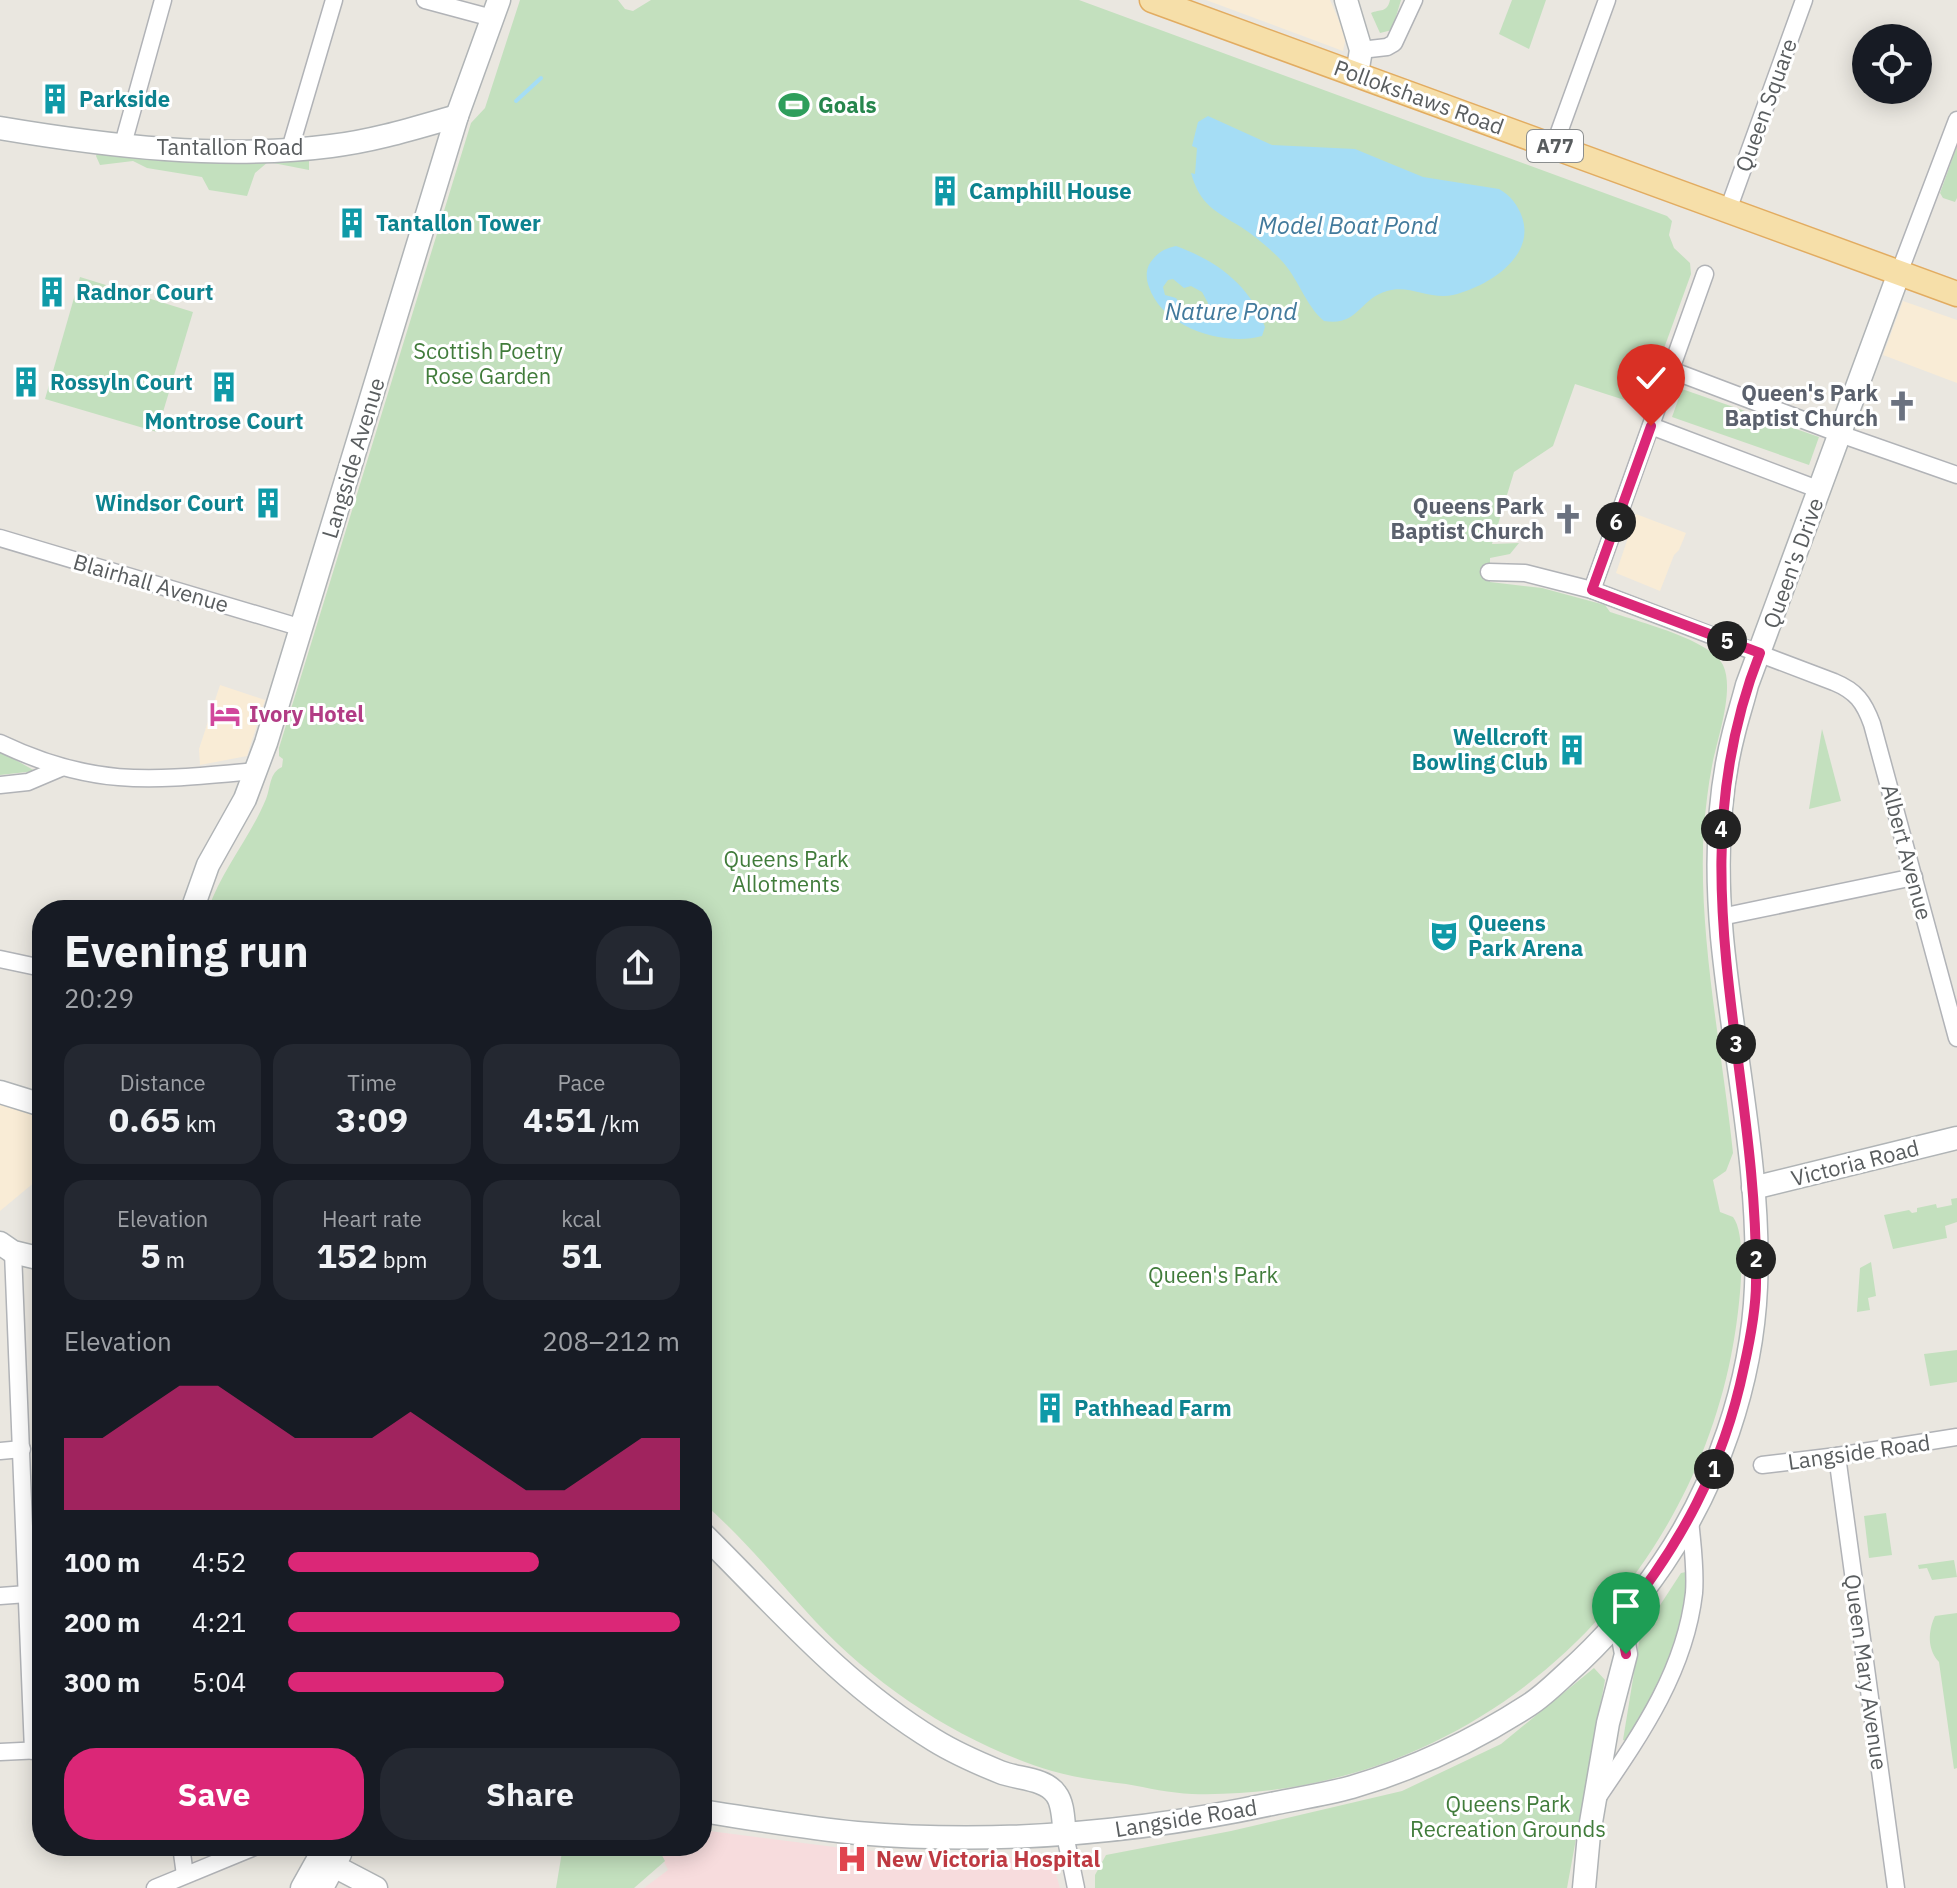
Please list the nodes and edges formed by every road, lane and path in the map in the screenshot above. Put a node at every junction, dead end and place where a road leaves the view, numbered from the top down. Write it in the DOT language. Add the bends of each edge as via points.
graph roads {
  1 [pos="163,0"];
  2 [pos="334,0"];
  3 [pos="425,0"];
  4 [pos="1152,0"];
  5 [pos="1346,0"];
  6 [pos="1414,0"];
  7 [pos="1607,0"];
  8 [pos="1804,0"];
  9 [pos="495,9"];
  10 [pos="1361,50"];
  11 [pos="1357,74"];
  12 [pos="457,116"];
  13 [pos="1957,120"];
  14 [pos="0,128"];
  15 [pos="123,144"];
  16 [pos="1554,146"];
  17 [pos="290,149"];
  18 [pos="1728,210"];
  19 [pos="1899,273"];
  20 [pos="1705,274"];
  21 [pos="1957,294"];
  22 [pos="1671,370"];
  23 [pos="1651,426"];
  24 [pos="1840,434"];
  25 [pos="1957,475"];
  26 [pos="1820,490"];
  27 [pos="0,538"];
  28 [pos="1489,572"];
  29 [pos="1592,590"];
  30 [pos="302,628"];
  31 [pos="1760,653"];
  32 [pos="0,743"];
  33 [pos="61,768"];
  34 [pos="256,771"];
  35 [pos="0,785"];
  36 [pos="1914,877"];
  37 [pos="196,900"];
  38 [pos="1721,917"];
  39 [pos="0,959"];
  40 [pos="32,966"];
  41 [pos="1957,1038"];
  42 [pos="0,1092"];
  43 [pos="32,1102"];
  44 [pos="1957,1138"];
  45 [pos="1753,1188"];
  46 [pos="4,1247"];
  47 [pos="32,1256"];
  48 [pos="1957,1437"];
  49 [pos="22,1449"];
  50 [pos="0,1451"];
  51 [pos="1837,1456"];
  52 [pos="1762,1465"];
  53 [pos="1690,1519"];
  54 [pos="712,1543"];
  55 [pos="27,1594"];
  56 [pos="0,1596"];
  57 [pos="1616,1625"];
  58 [pos="32,1665"];
  59 [pos="32,1751"];
  60 [pos="0,1752"];
  61 [pos="1595,1800"];
  62 [pos="712,1812"];
  63 [pos="1065,1835"];
  64 [pos="182,1856"];
  65 [pos="232,1856"];
  66 [pos="326,1856"];
  67 [pos="328,1856"];
  68 [pos="334,1856"];
  69 [pos="185,1875"];
  70 [pos="155,1888"];
  71 [pos="302,1888"];
  72 [pos="322,1888"];
  73 [pos="376,1888"];
  74 [pos="1076,1888"];
  75 [pos="1584,1888"];
  76 [pos="1896,1888"];
  1 -- 15 [label="street"];
  2 -- 17 [label="street"];
  3 -- 9 [label="street"];
  4 -- 11 [label="main road, Pollokshaws Road / A77"];
  5 -- 10 [label="street"];
  6 -- 10 [label="street" via="1394,43"];
  7 -- 16 [label="street"];
  8 -- 18 [label="street, Queen Square"];
  9 -- 12 [label="street, Langside Avenue"];
  10 -- 11 [label="street"];
  11 -- 16 [label="main road, Pollokshaws Road / A77"];
  12 -- 17 [label="street, Tantallon Road" via="358,142"];
  12 -- 30 [label="street, Langside Avenue"];
  13 -- 19 [label="street"];
  14 -- 15 [label="street, Tantallon Road"];
  15 -- 17 [label="street, Tantallon Road"];
  16 -- 18 [label="main road, Pollokshaws Road / A77"];
  18 -- 19 [label="main road, Pollokshaws Road / A77"];
  19 -- 21 [label="main road, Pollokshaws Road / A77"];
  19 -- 24 [label="street, Queen's Drive"];
  20 -- 22 [label="street"];
  22 -- 23 [label="street"];
  22 -- 24 [label="street"];
  23 -- 26 [label="street"];
  23 -- 29 [label="street"];
  24 -- 25 [label="street"];
  24 -- 26 [label="street, Queen's Drive"];
  26 -- 31 [label="street, Queen's Drive"];
  27 -- 30 [label="street, Blairhall Avenue"];
  28 -- 29 [label="street, Albert Avenue" via="1525,573"];
  29 -- 31 [label="street, Albert Avenue"];
  30 -- 34 [label="street, Langside Avenue"];
  31 -- 36 [label="street, Albert Avenue" via="1854,692 1869,714"];
  31 -- 38 [label="street, Queen's Drive" via="1726,775"];
  32 -- 33 [label="street"];
  33 -- 34 [label="street" via="134,780"];
  33 -- 35 [label="street" via="28,782"];
  34 -- 37 [label="street, Langside Avenue"];
  36 -- 38 [label="street"];
  36 -- 41 [label="street, Albert Avenue"];
  38 -- 45 [label="street, Queen's Drive"];
  39 -- 40 [label="street"];
  42 -- 43 [label="street"];
  44 -- 45 [label="street, Victoria Road"];
  45 -- 53 [label="street, Queen's Drive" via="1756,1285 1748,1351 1727,1432"];
  46 -- 47 [label="street"];
  46 -- 49 [label="street"];
  48 -- 51 [label="street, Langside Road"];
  49 -- 50 [label="street"];
  49 -- 55 [label="street"];
  51 -- 52 [label="street, Langside Road"];
  51 -- 76 [label="street, Queen Mary Avenue"];
  53 -- 57 [label="street, Langside Road"];
  53 -- 61 [label="street" via="1694,1593 1680,1654 1641,1735"];
  54 -- 63 [label="street" via="815,1650 895,1715 962,1756 1055,1792"];
  55 -- 56 [label="street"];
  55 -- 58 [label="street"];
  57 -- 61 [label="street" via="1626,1654"];
  57 -- 63 [label="street, Langside Road" via="1533,1703 1444,1753 1353,1786 1198,1820"];
  59 -- 60 [label="street"];
  61 -- 75 [label="street"];
  62 -- 63 [label="street, Langside Road" via="855,1833"];
  63 -- 74 [label="street"];
  64 -- 69 [label="street"];
  65 -- 69 [label="street"];
  66 -- 71 [label="street"];
  67 -- 72 [label="street"];
  68 -- 73 [label="street"];
  69 -- 70 [label="street"];
}
